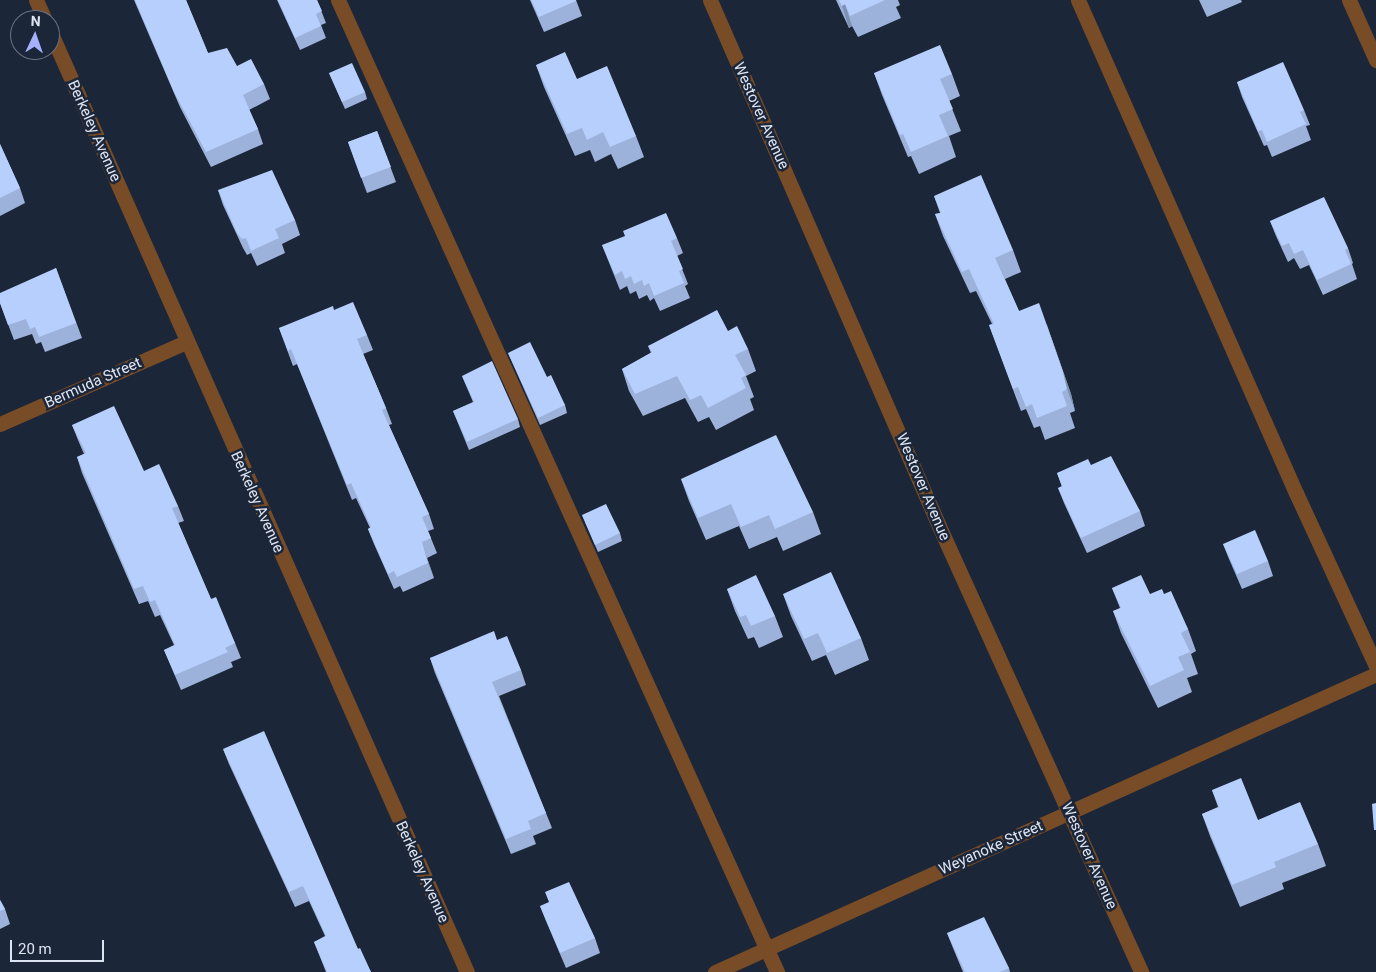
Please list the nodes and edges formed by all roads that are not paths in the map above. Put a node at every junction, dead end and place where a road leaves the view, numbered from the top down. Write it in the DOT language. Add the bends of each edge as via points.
graph roads {
  1 [pos="338,0"];
  2 [pos="710,0"];
  3 [pos="1078,0"];
  4 [pos="1350,0"];
  5 [pos="60,54"];
  6 [pos="1376,60"];
  7 [pos="186,342"];
  8 [pos="0,424"];
  9 [pos="1376,666"];
  10 [pos="1376,674"];
  11 [pos="1069,813"];
  12 [pos="767,949"];
  13 [pos="467,972"];
  14 [pos="715,972"];
  15 [pos="777,972"];
  16 [pos="1141,972"];
  1 -- 12 [label="street"];
  2 -- 11 [label="street, Westover Avenue" via="939,526"];
  3 -- 9 [label="street"];
  4 -- 6 [label="street"];
  5 -- 7 [label="street, Berkeley Avenue"];
  7 -- 8 [label="street, Bermuda Street"];
  7 -- 13 [label="street, Berkeley Avenue"];
  10 -- 11 [label="street, Weyanoke Street"];
  11 -- 12 [label="street, Weyanoke Street"];
  11 -- 16 [label="street, Westover Avenue"];
  12 -- 14 [label="street, Weyanoke Street"];
  12 -- 15 [label="street"];
}
